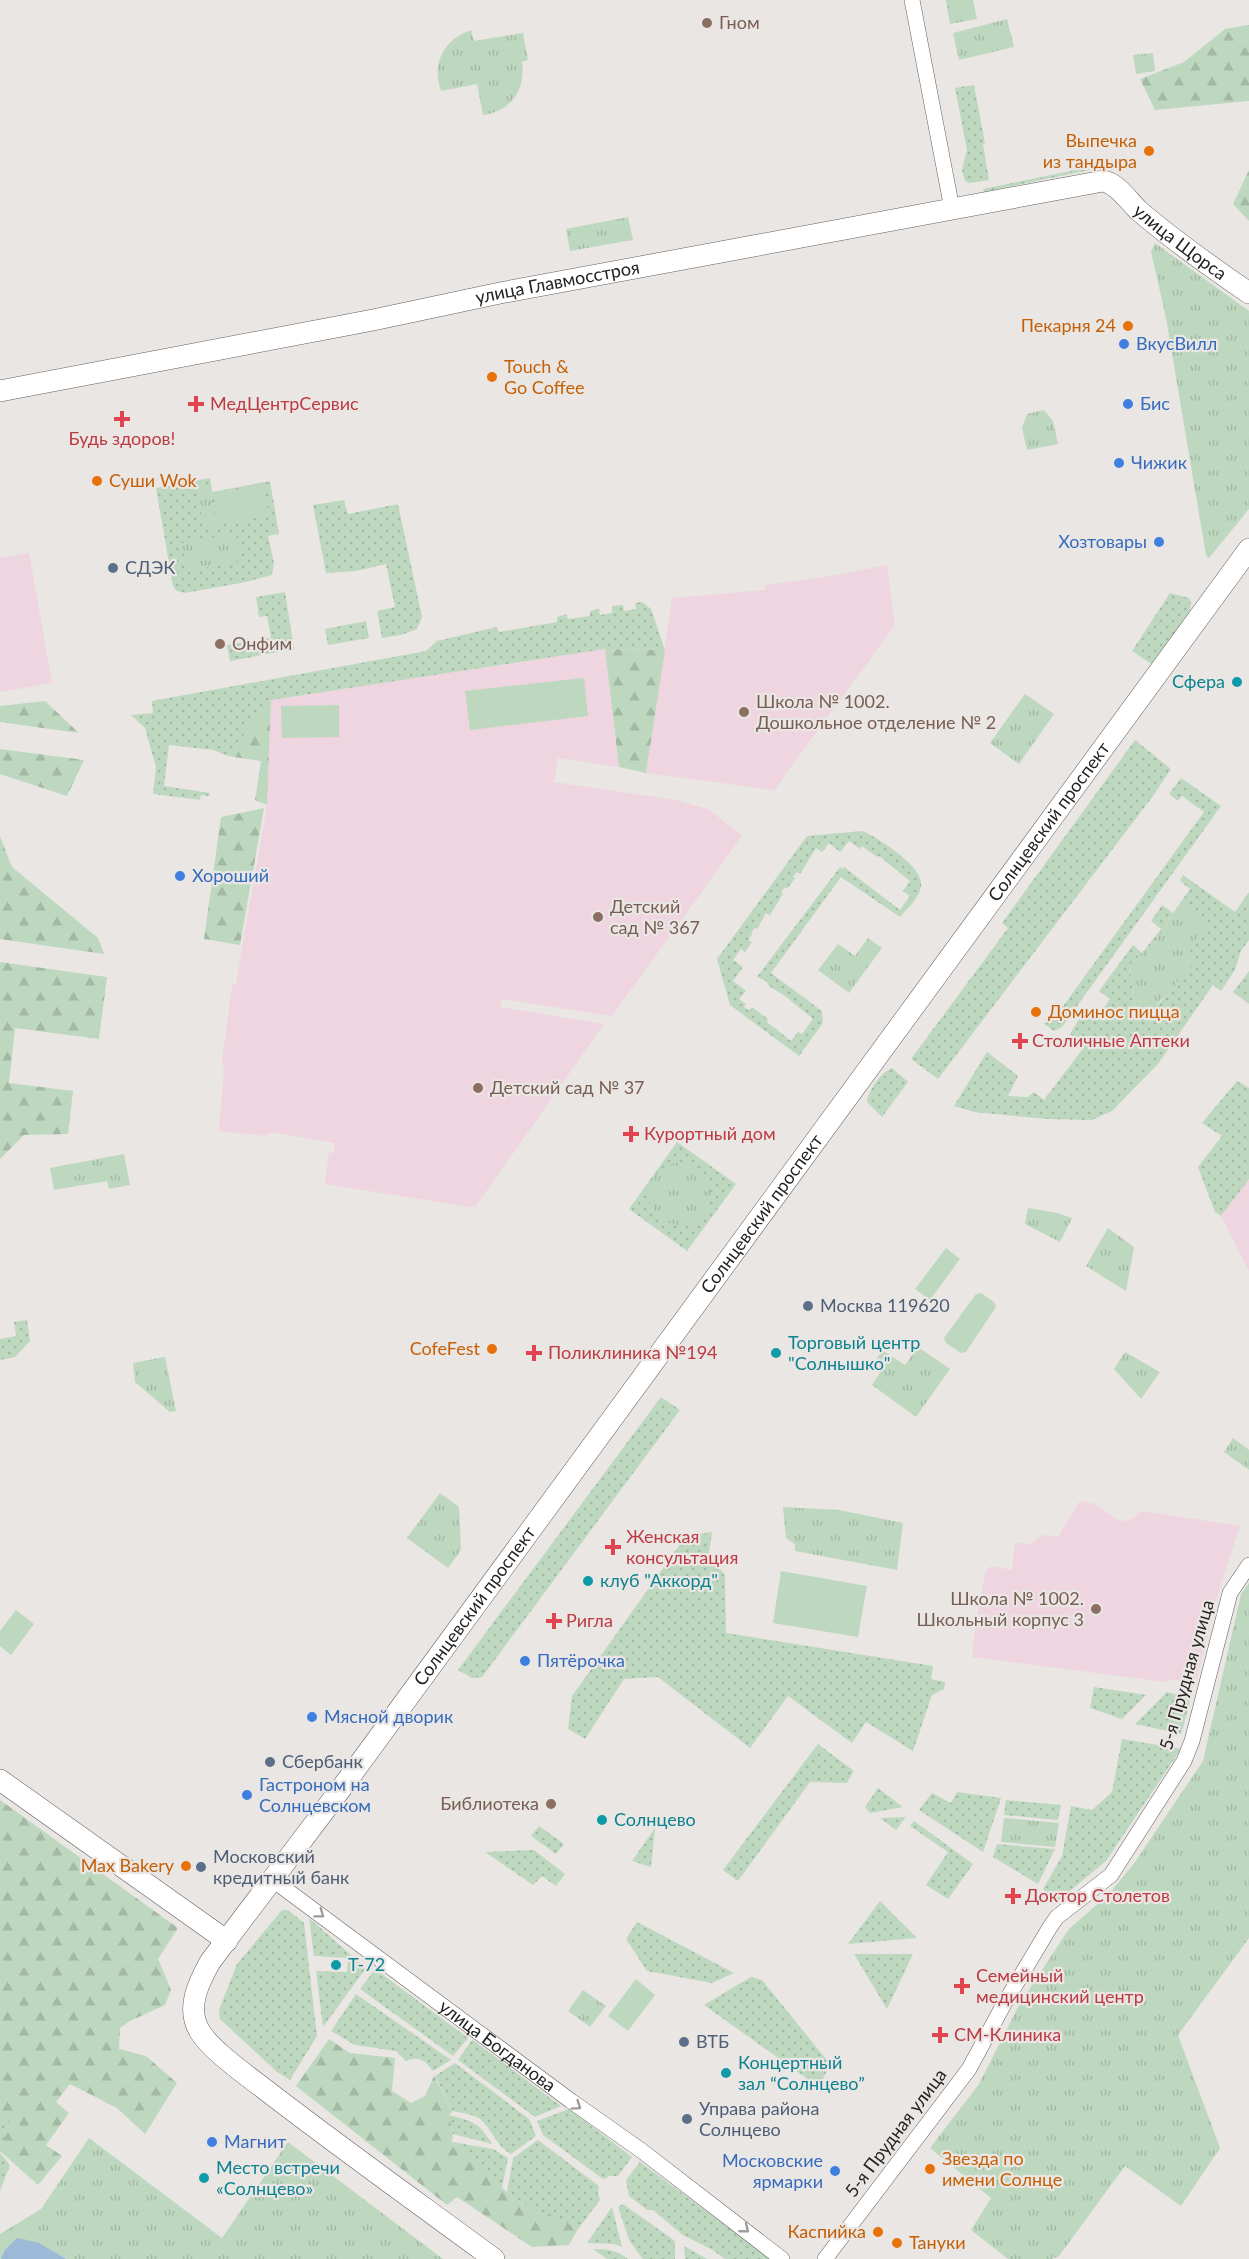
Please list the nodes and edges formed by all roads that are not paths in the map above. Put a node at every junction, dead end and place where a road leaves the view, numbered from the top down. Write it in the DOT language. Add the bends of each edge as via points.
graph roads {
  1 [pos="912,0"];
  2 [pos="1116,187"];
  3 [pos="952,209"];
  4 [pos="1249,293"];
  5 [pos="0,391"];
  6 [pos="1249,549"];
  7 [pos="1249,1565"];
  8 [pos="0,1780"];
  9 [pos="273,1880"];
  10 [pos="227,1941"];
  11 [pos="494,2259"];
  12 [pos="782,2259"];
  13 [pos="825,2259"];
  1 -- 3 [label="street"];
  2 -- 3 [label="street, улица Главмосстроя" via="1098,181"];
  2 -- 4 [label="street, улица Щорса" via="1161,230"];
  3 -- 5 [label="street, улица Главмосстроя"];
  6 -- 9 [label="street, Солнцевский проспект"];
  7 -- 13 [label="street, 5-я Прудная улица" via="1230,1593 1192,1741 1172,1782 1111,1875 1057,1917 969,2068"];
  8 -- 10 [label="street"];
  9 -- 10 [label="street"];
  9 -- 12 [label="street, улица Богданова, one-way" via="570,2102 642,2151"];
  10 -- 11 [label="street" via="199,1982 194,2018 199,2031 231,2063 282,2103"];
}
